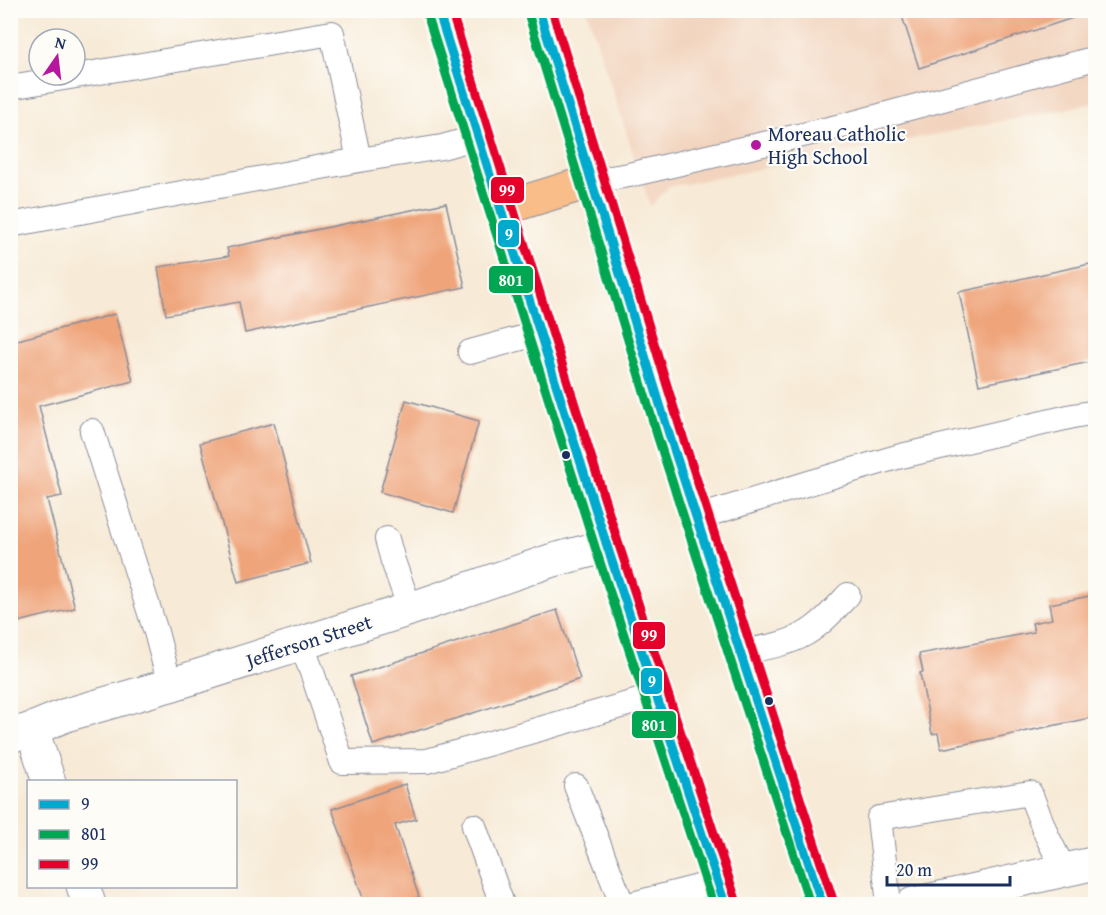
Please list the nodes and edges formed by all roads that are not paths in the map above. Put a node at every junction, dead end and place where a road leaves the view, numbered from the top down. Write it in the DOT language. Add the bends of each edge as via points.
graph roads {
  1 [pos="438,10"];
  2 [pos="539,10"];
  3 [pos="1095,58"];
  4 [pos="10,87"];
  5 [pos="478,137"];
  6 [pos="359,160"];
  7 [pos="592,181"];
  8 [pos="501,209"];
  9 [pos="10,225"];
  10 [pos="540,333"];
  11 [pos="471,352"];
  12 [pos="1095,412"];
  13 [pos="92,431"];
  14 [pos="696,518"];
  15 [pos="387,539"];
  16 [pos="607,546"];
  17 [pos="848,595"];
  18 [pos="410,609"];
  19 [pos="301,643"];
  20 [pos="740,652"];
  21 [pos="170,685"];
  22 [pos="656,696"];
  23 [pos="21,732"];
  24 [pos="48,780"];
  25 [pos="576,786"];
  26 [pos="474,826"];
  27 [pos="1095,863"];
  28 [pos="1064,870"];
  29 [pos="84,888"];
  30 [pos="721,893"];
  31 [pos="994,896"];
  32 [pos="89,904"];
  33 [pos="502,904"];
  34 [pos="622,904"];
  35 [pos="632,904"];
  36 [pos="822,904"];
  37 [pos="889,904"];
  38 [pos="913,904"];
  1 -- 5 [label="main road"];
  2 -- 7 [label="main road"];
  3 -- 7 [label="lane" via="846,125"];
  4 -- 6 [label="lane" via="332,33"];
  5 -- 6 [label="lane"];
  5 -- 8 [label="main road"];
  6 -- 9 [label="lane"];
  7 -- 8 [label="main road"];
  7 -- 14 [label="main road"];
  8 -- 10 [label="main road"];
  10 -- 11 [label="lane"];
  10 -- 16 [label="main road"];
  12 -- 14 [label="lane" via="897,457"];
  13 -- 21 [label="lane"];
  14 -- 20 [label="main road"];
  15 -- 18 [label="lane"];
  16 -- 18 [label="street, Jefferson Street" via="550,561"];
  16 -- 22 [label="main road"];
  17 -- 20 [label="lane" via="804,634"];
  18 -- 19 [label="street, Jefferson Street"];
  19 -- 21 [label="street, Jefferson Street"];
  19 -- 22 [label="lane" via="342,762 428,761"];
  20 -- 36 [label="main road"];
  21 -- 23 [label="street, Jefferson Street"];
  22 -- 30 [label="main road"];
  23 -- 24 [label="street"];
  25 -- 34 [label="lane"];
  26 -- 33 [label="lane"];
  27 -- 28 [label="street"];
  28 -- 31 [label="street"];
  28 -- 37 [label="lane" via="1030,793 879,818"];
  29 -- 32 [label="street"];
  30 -- 35 [label="lane"];
  31 -- 38 [label="street"];
}
